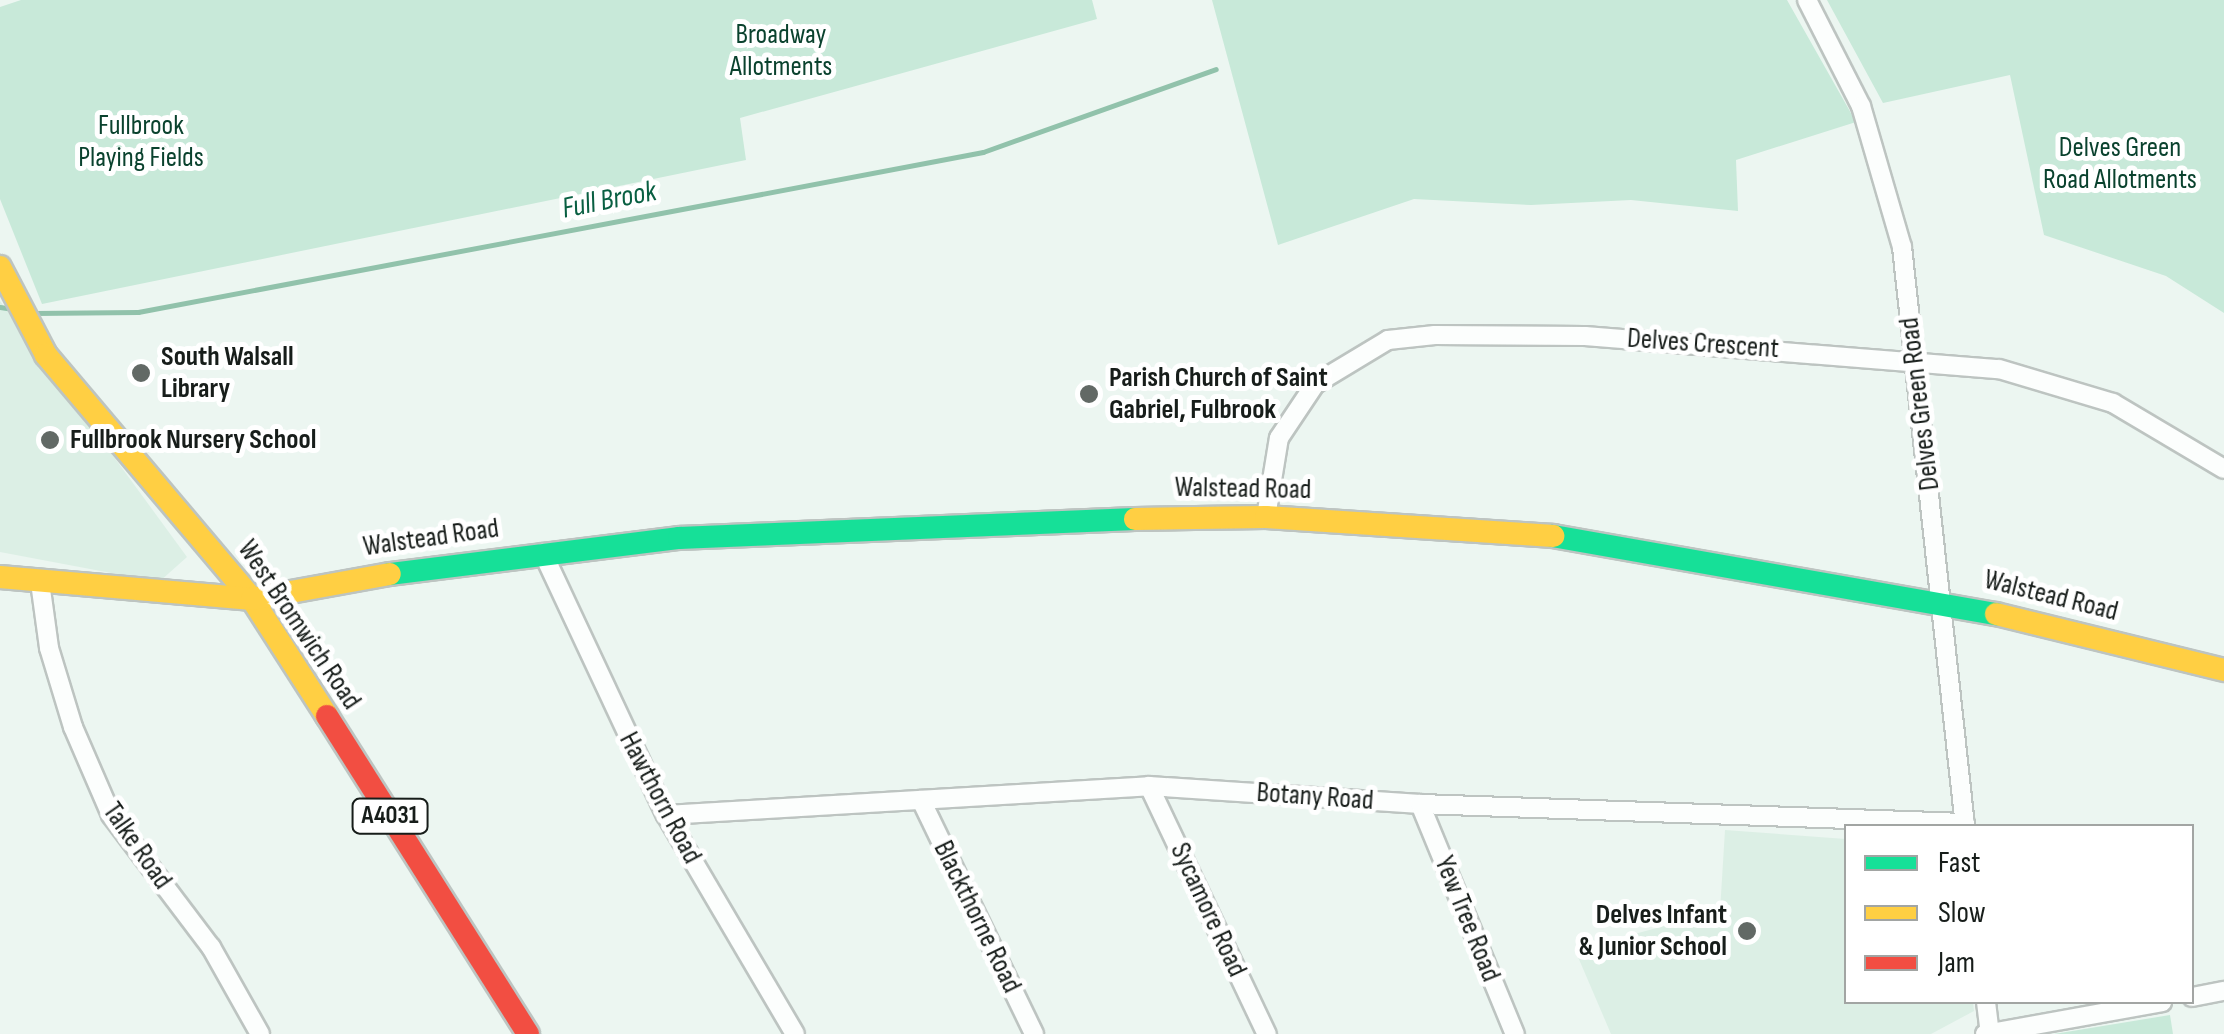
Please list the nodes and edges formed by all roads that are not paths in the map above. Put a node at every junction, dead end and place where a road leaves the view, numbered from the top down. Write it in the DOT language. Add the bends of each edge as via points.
graph roads {
  1 [pos="1807,0"];
  2 [pos="0,268"];
  3 [pos="1917,358"];
  4 [pos="2224,470"];
  5 [pos="1266,517"];
  6 [pos="543,553"];
  7 [pos="0,577"];
  8 [pos="40,582"];
  9 [pos="252,599"];
  10 [pos="1941,600"];
  11 [pos="2224,670"];
  12 [pos="1149,786"];
  13 [pos="921,800"];
  14 [pos="1420,804"];
  15 [pos="666,815"];
  16 [pos="1939,824"];
  17 [pos="1965,824"];
  18 [pos="2224,991"];
  19 [pos="2194,996"];
  20 [pos="1986,1004"];
  21 [pos="2151,1004"];
  22 [pos="1987,1033"];
  23 [pos="260,1034"];
  24 [pos="528,1034"];
  25 [pos="795,1034"];
  26 [pos="1034,1034"];
  27 [pos="1267,1034"];
  28 [pos="1514,1034"];
  1 -- 3 [label="street, Delves Green Road" via="1880,158 1902,248"];
  2 -- 9 [label="street, West Bromwich Road / A4031" via="33,333"];
  3 -- 4 [label="street, Delves Crescent" via="2060,383 2113,403"];
  3 -- 5 [label="street, Delves Crescent" via="1586,336 1388,340 1315,384 1279,438"];
  3 -- 10 [label="street, Delves Green Road"];
  5 -- 6 [label="street, Walstead Road" via="976,520"];
  5 -- 10 [label="street, Walstead Road" via="1514,532"];
  6 -- 9 [label="street, Walstead Road"];
  6 -- 15 [label="street, Hawthorn Road" via="572,628"];
  7 -- 8 [label="street, Walstead Road"];
  8 -- 9 [label="street, Walstead Road"];
  8 -- 23 [label="street, Talke Road" via="49,648 72,727 111,815 211,947"];
  9 -- 24 [label="street, West Bromwich Road / A4031"];
  10 -- 11 [label="street, Walstead Road"];
  10 -- 17 [label="street, Delves Green Road"];
  12 -- 13 [label="street, Botany Road"];
  12 -- 14 [label="street, Botany Road"];
  12 -- 27 [label="street, Sycamore Road"];
  13 -- 15 [label="street, Botany Road"];
  13 -- 26 [label="street, Blackthorne Road"];
  14 -- 16 [label="street, Botany Road"];
  14 -- 28 [label="street, Yew Tree Road"];
  15 -- 25 [label="street, Hawthorn Road"];
  18 -- 19 [label="street"];
  20 -- 22 [label="street"];
  21 -- 22 [label="street"];
}
